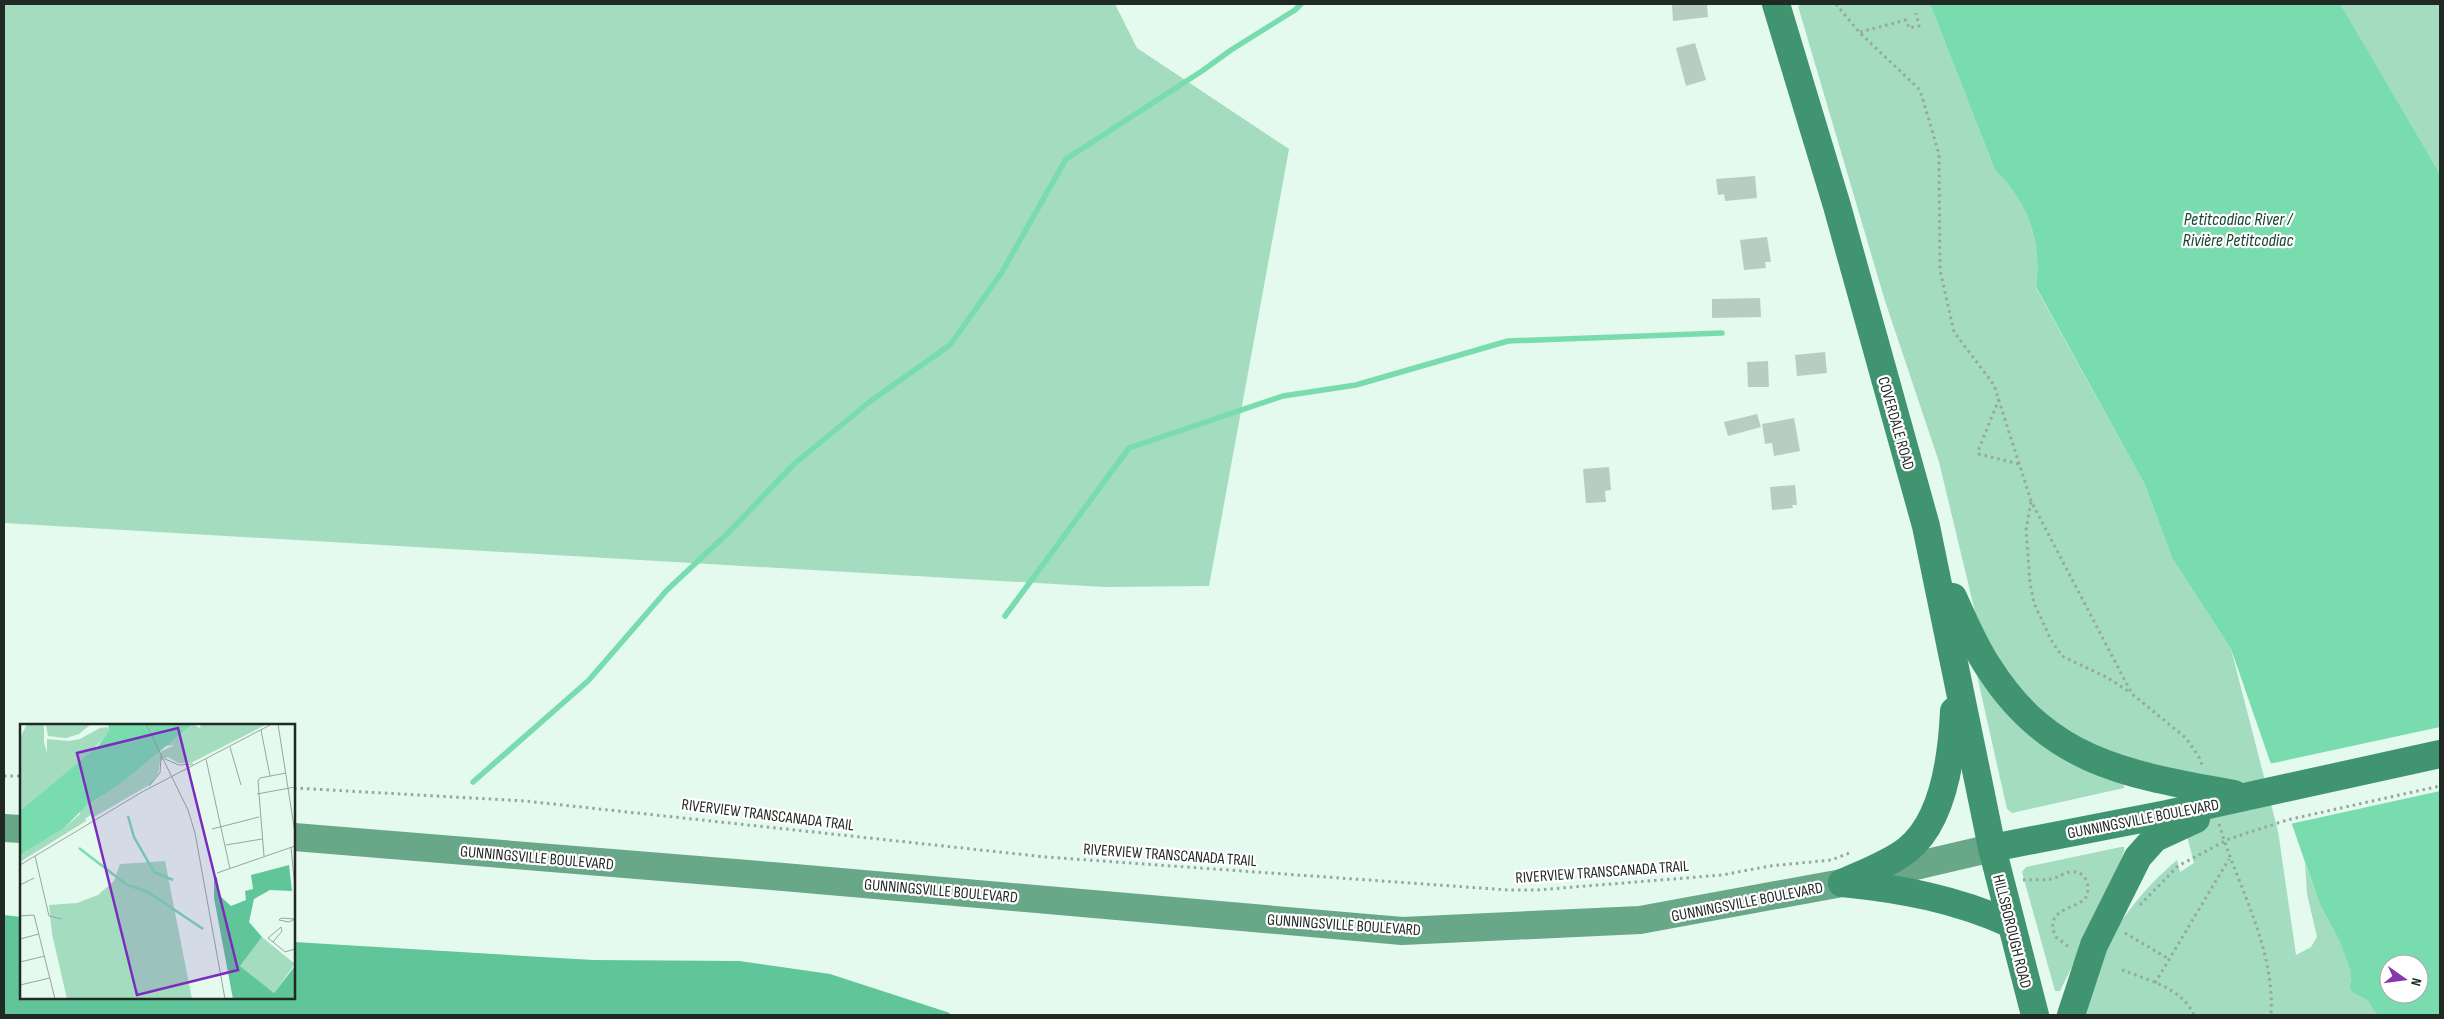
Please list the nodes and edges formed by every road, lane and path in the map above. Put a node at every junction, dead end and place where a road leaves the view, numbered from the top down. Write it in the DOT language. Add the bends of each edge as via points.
graph roads {
  1 [pos="1776,4"];
  2 [pos="1836,4"];
  3 [pos="1916,13"];
  4 [pos="1859,32"];
  5 [pos="1999,399"];
  6 [pos="2020,464"];
  7 [pos="2031,501"];
  8 [pos="1932,553"];
  9 [pos="1956,676"];
  10 [pos="2132,694"];
  11 [pos="2440,754"];
  12 [pos="2202,767"];
  13 [pos="4,776"];
  14 [pos="20,776"];
  15 [pos="2440,786"];
  16 [pos="295,788"];
  17 [pos="2248,796"];
  18 [pos="2169,822"];
  19 [pos="2218,822"];
  20 [pos="4,828"];
  21 [pos="20,829"];
  22 [pos="295,837"];
  23 [pos="2224,841"];
  24 [pos="1992,848"];
  25 [pos="1855,851"];
  26 [pos="2229,859"];
  27 [pos="1842,883"];
  28 [pos="2001,884"];
  29 [pos="2137,910"];
  30 [pos="2011,924"];
  31 [pos="2126,927"];
  32 [pos="2124,932"];
  33 [pos="2120,941"];
  34 [pos="2071,948"];
  35 [pos="2169,959"];
  36 [pos="2122,970"];
  37 [pos="2155,983"];
  38 [pos="2035,1015"];
  39 [pos="2071,1015"];
  40 [pos="2194,1015"];
  41 [pos="2271,1015"];
  1 -- 8 [label="main road, COVERDALE ROAD" via="1837,206"];
  2 -- 4 [label="path"];
  3 -- 4 [label="path" via="1919,26 1908,28 1906,20"];
  4 -- 5 [label="path" via="1920,90 1939,154 1940,270 1954,332 1994,385"];
  5 -- 6 [label="path"];
  5 -- 6 [label="path" via="1978,451 1979,454"];
  6 -- 7 [label="path"];
  7 -- 10 [label="path"];
  7 -- 10 [label="path" via="2026,530 2030,582 2034,603 2051,640 2062,656 2108,678"];
  8 -- 9 [label="main road, COVERDALE ROAD"];
  8 -- 17 [label="main road" via="1988,667 2023,712 2042,729 2076,752 2108,767"];
  9 -- 24 [label="main road, COVERDALE ROAD"];
  9 -- 27 [label="main road" via="1950,760 1925,830 1908,849"];
  10 -- 12 [label="path" via="2186,738"];
  11 -- 17 [label="main road, GUNNINGSVILLE BOULEVARD"];
  13 -- 14 [label="path"];
  15 -- 23 [label="path" via="2288,820"];
  16 -- 25 [label="path, RIVERVIEW TRANSCANADA TRAIL" via="525,801 1046,857 1508,890 1722,875 1831,860"];
  17 -- 18 [label="main road, GUNNINGSVILLE BOULEVARD"];
  18 -- 24 [label="main road, GUNNINGSVILLE BOULEVARD"];
  18 -- 39 [label="main road" via="2146,846 2129,874 2094,945"];
  19 -- 23 [label="path"];
  20 -- 21 [label="main road"];
  22 -- 27 [label="main road, GUNNINGSVILLE BOULEVARD" via="1402,931 1640,920"];
  23 -- 26 [label="path"];
  23 -- 29 [label="path" via="2178,866"];
  24 -- 27 [label="main road, GUNNINGSVILLE BOULEVARD"];
  24 -- 28 [label="main road, HILLSBOROUGH ROAD"];
  26 -- 35 [label="path"];
  26 -- 41 [label="path" via="2260,935 2268,965"];
  27 -- 30 [label="main road" via="1931,896"];
  28 -- 30 [label="main road, HILLSBOROUGH ROAD"];
  28 -- 34 [label="path" via="2050,880 2070,872 2085,878 2089,887 2085,899 2060,911 2054,922 2056,937"];
  30 -- 38 [label="main road, HILLSBOROUGH ROAD"];
  31 -- 32 [label="path"];
  32 -- 33 [label="path"];
  32 -- 35 [label="path"];
  35 -- 37 [label="path"];
  36 -- 37 [label="path"];
  37 -- 40 [label="path" via="2183,999"];
}
